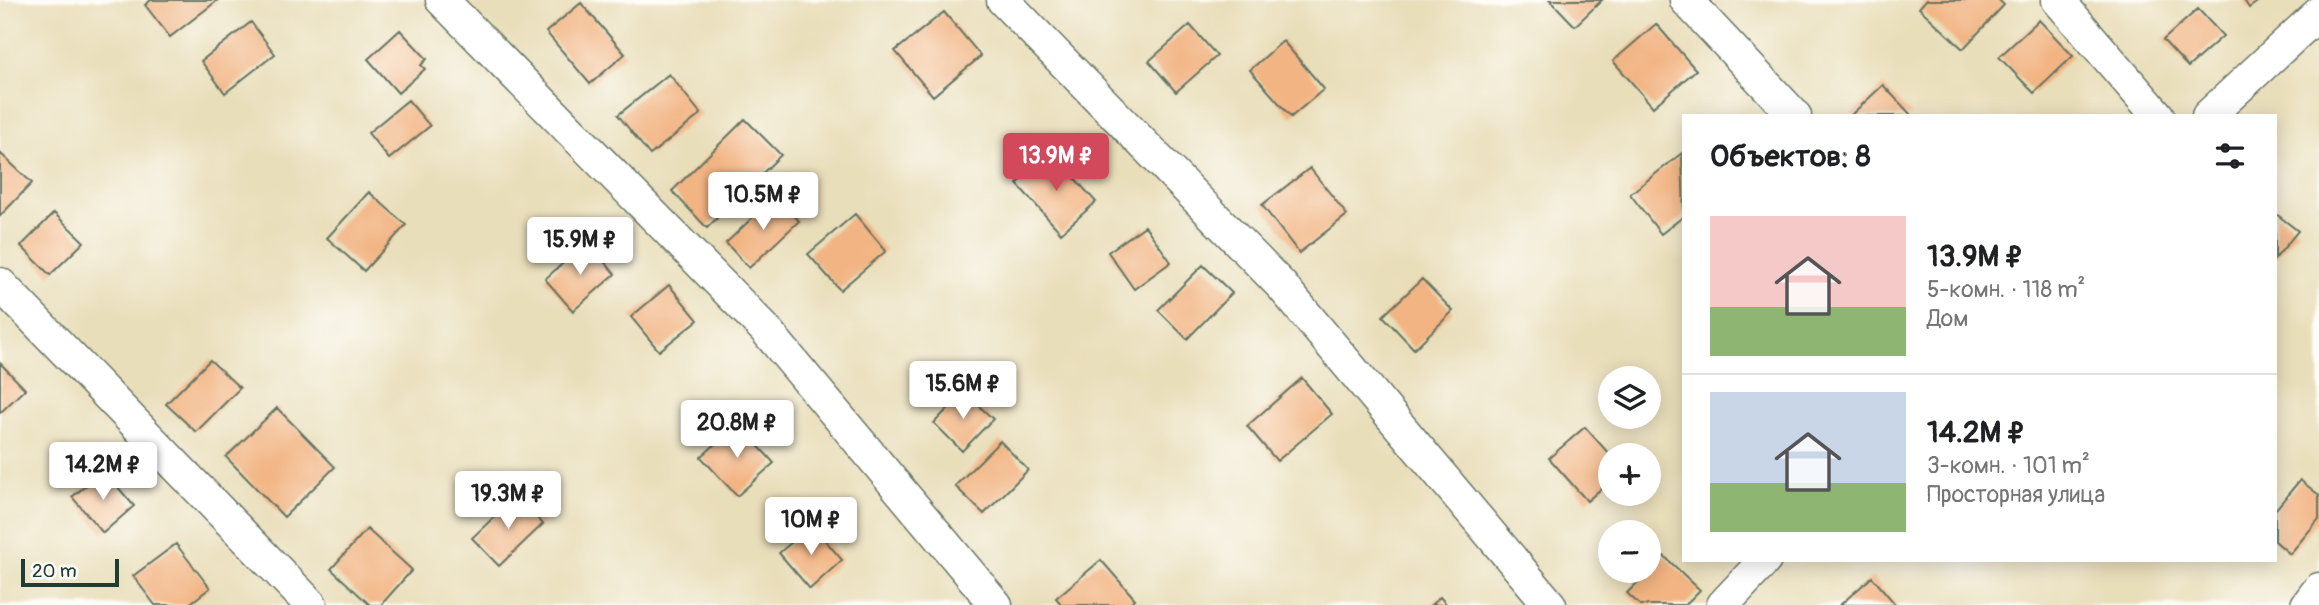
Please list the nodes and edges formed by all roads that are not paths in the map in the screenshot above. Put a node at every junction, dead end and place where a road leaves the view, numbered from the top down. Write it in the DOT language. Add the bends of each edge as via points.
graph roads {
  1 [pos="442,0"];
  2 [pos="1003,0"];
  3 [pos="1686,0"];
  4 [pos="2058,0"];
  5 [pos="2319,13"];
  6 [pos="1793,114"];
  7 [pos="2156,114"];
  8 [pos="2210,114"];
  9 [pos="0,284"];
  10 [pos="1763,562"];
  11 [pos="2319,589"];
  12 [pos="312,605"];
  13 [pos="996,605"];
  14 [pos="1550,605"];
  15 [pos="1723,605"];
  16 [pos="2307,605"];
  1 -- 13 [label="street" via="765,329"];
  2 -- 14 [label="street" via="1281,285"];
  3 -- 6 [label="street"];
  4 -- 7 [label="street"];
  5 -- 8 [label="street"];
  9 -- 12 [label="street"];
  10 -- 15 [label="street"];
  11 -- 16 [label="street"];
}
